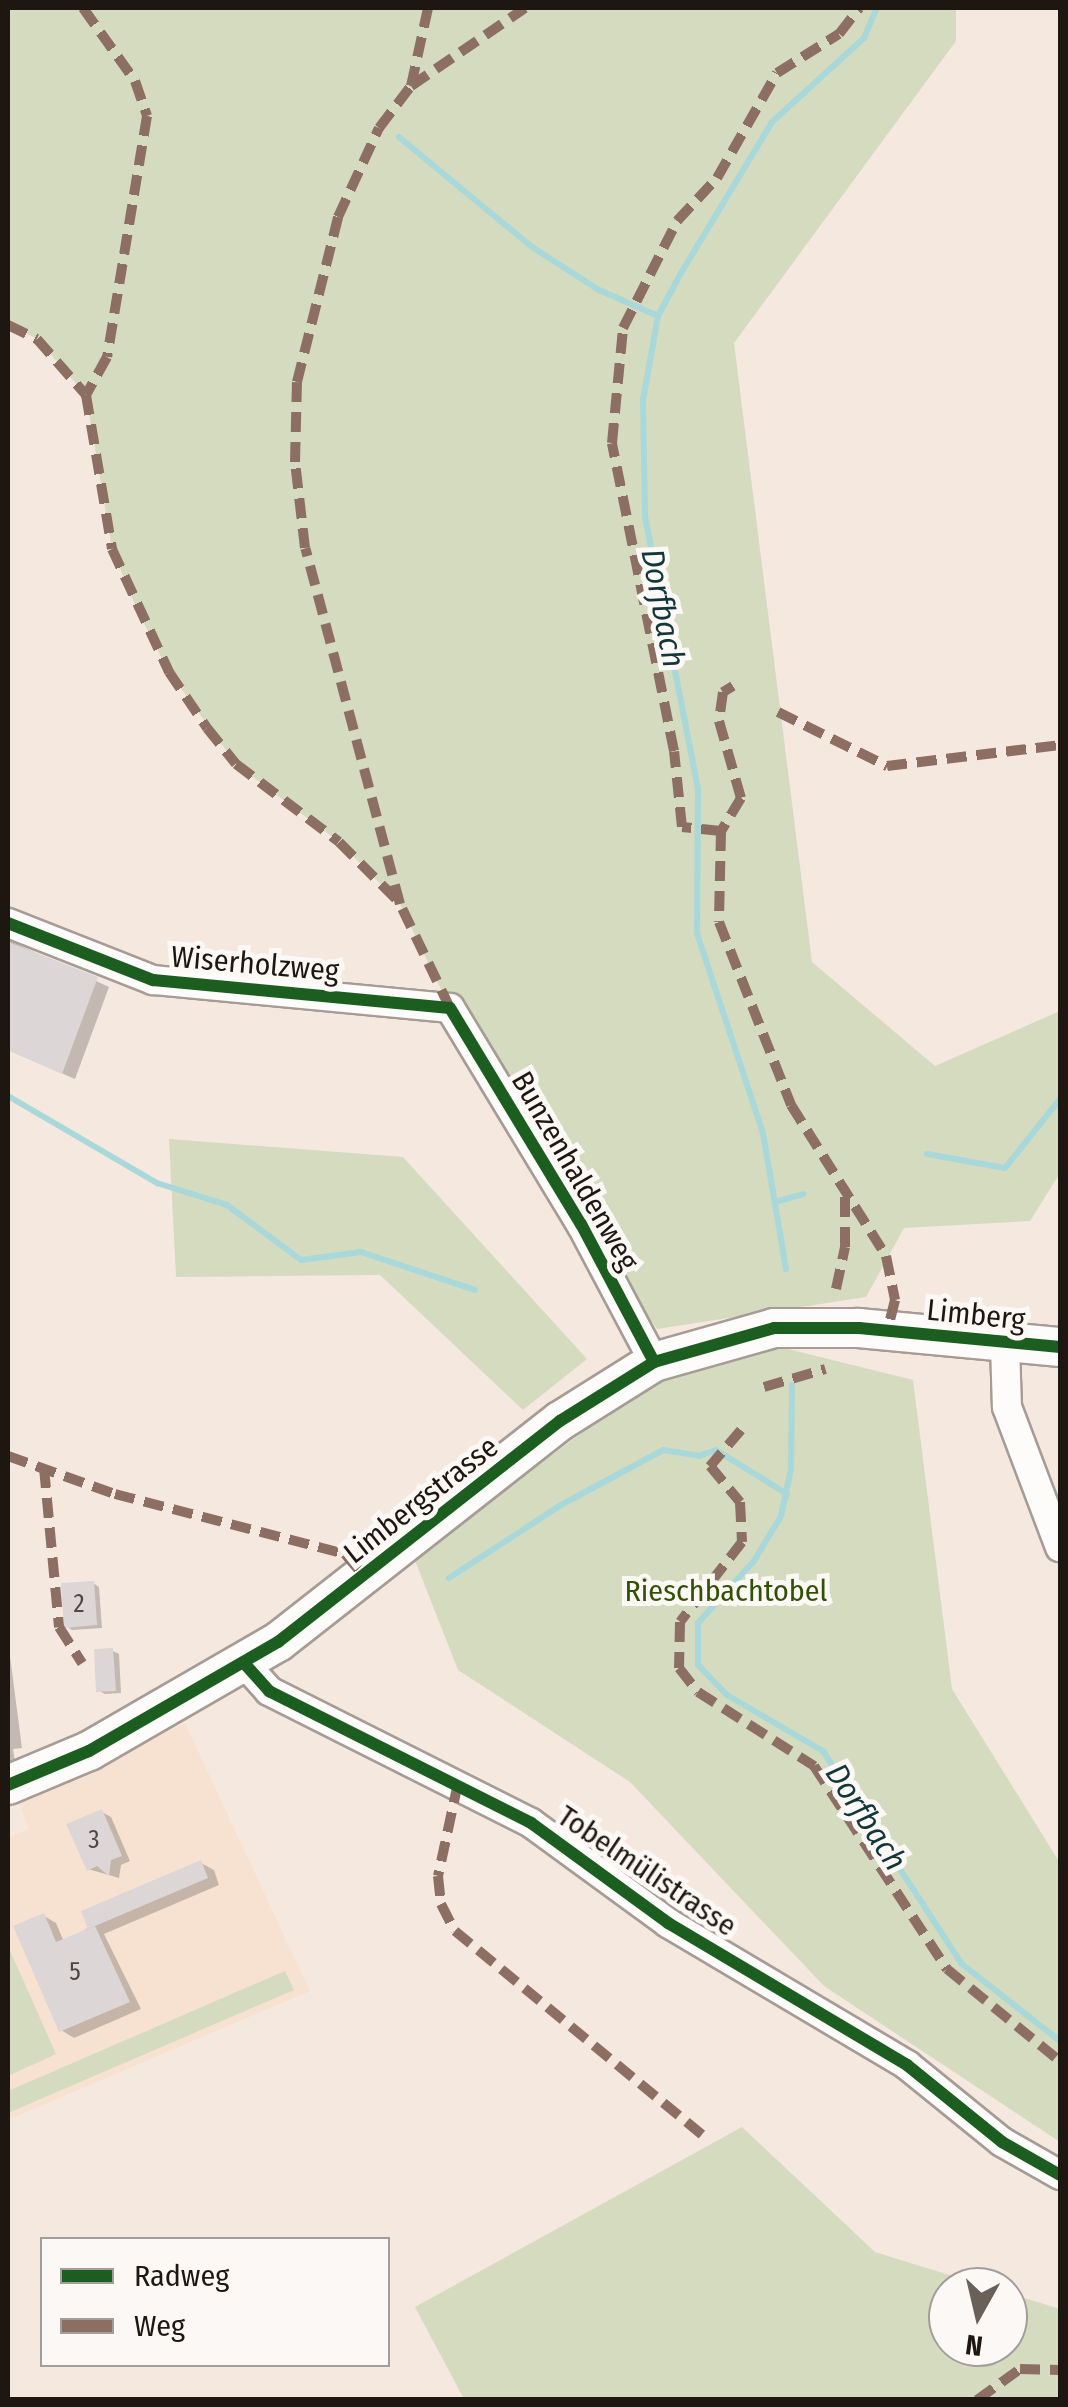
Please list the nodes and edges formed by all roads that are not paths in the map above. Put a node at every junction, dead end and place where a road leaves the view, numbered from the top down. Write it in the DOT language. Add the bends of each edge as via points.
graph roads {
  1 [pos="8,923"];
  2 [pos="450,1008"];
  3 [pos="887,1330"];
  4 [pos="1005,1345"];
  5 [pos="1060,1346"];
  6 [pos="654,1362"];
  7 [pos="1060,1547"];
  8 [pos="244,1663"];
  9 [pos="8,1785"];
  10 [pos="1060,2175"];
  1 -- 2 [label="street, Wiserholzweg" via="153,980"];
  2 -- 6 [label="street, Bunzenhaldenweg"];
  3 -- 4 [label="street, Limberg"];
  3 -- 6 [label="street, Limbergstrasse" via="774,1328"];
  4 -- 5 [label="street, Limberg"];
  4 -- 7 [label="street" via="1007,1407"];
  6 -- 8 [label="street, Limbergstrasse" via="560,1421"];
  8 -- 9 [label="street, Limbergstrasse" via="89,1752"];
  8 -- 10 [label="street, Tobelmülistrasse" via="269,1690 530,1822 668,1924 907,2065 1002,2142"];
}
